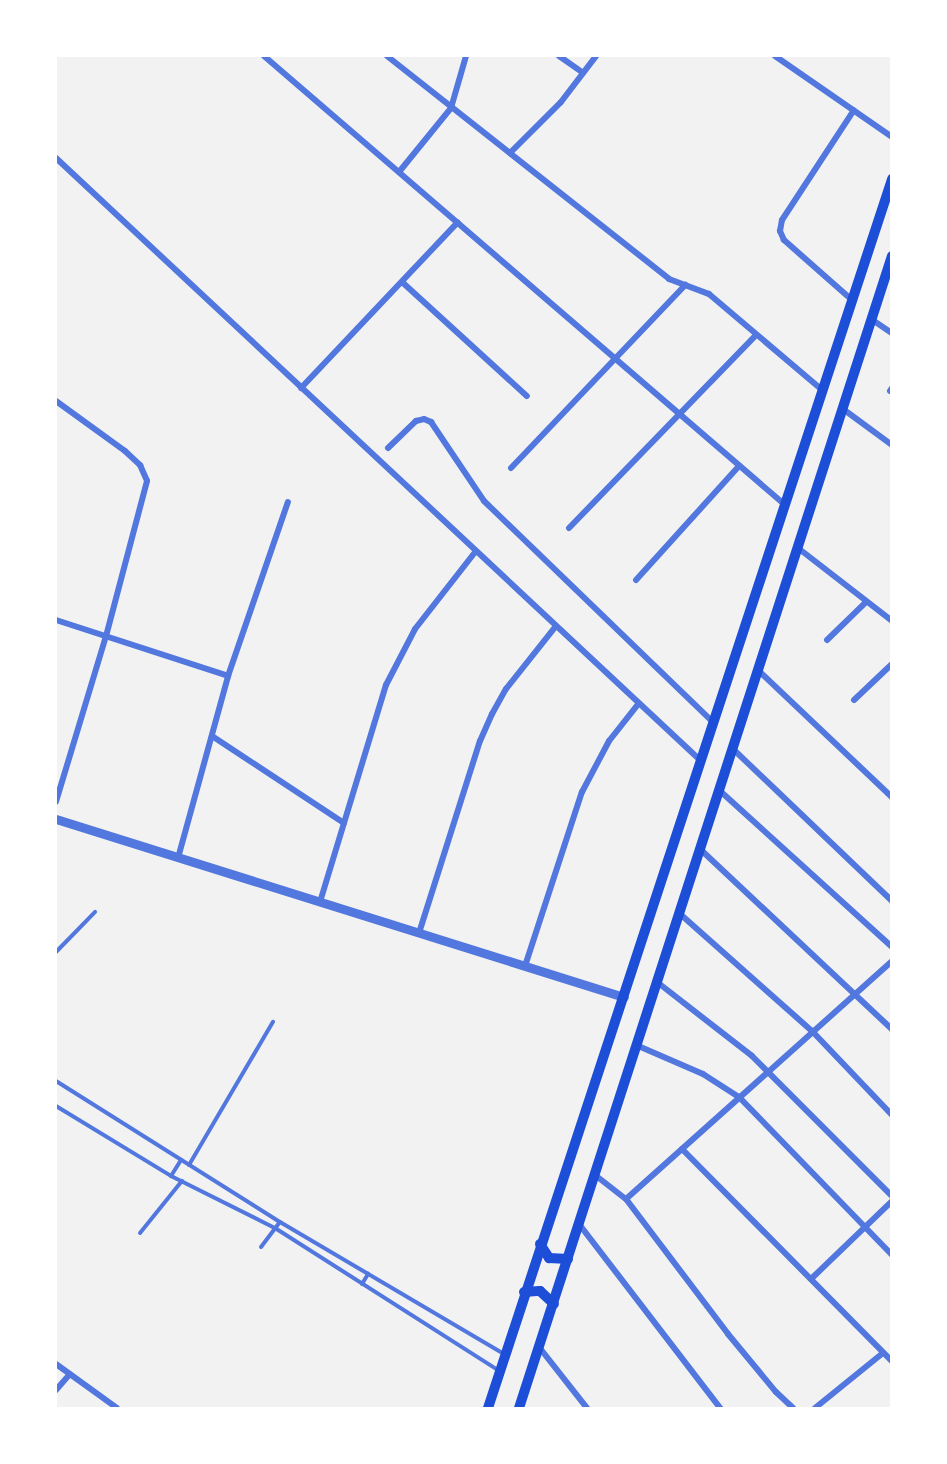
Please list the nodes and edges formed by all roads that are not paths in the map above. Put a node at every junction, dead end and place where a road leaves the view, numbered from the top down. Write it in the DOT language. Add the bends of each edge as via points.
graph roads {
  1 [pos="264,56"];
  2 [pos="387,56"];
  3 [pos="466,56"];
  4 [pos="559,56"];
  5 [pos="596,56"];
  6 [pos="775,56"];
  7 [pos="583,73"];
  8 [pos="451,108"];
  9 [pos="854,110"];
  10 [pos="891,137"];
  11 [pos="510,153"];
  12 [pos="56,158"];
  13 [pos="399,172"];
  14 [pos="891,179"];
  15 [pos="458,222"];
  16 [pos="891,256"];
  17 [pos="402,282"];
  18 [pos="685,285"];
  19 [pos="852,300"];
  20 [pos="871,318"];
  21 [pos="891,333"];
  22 [pos="756,335"];
  23 [pos="615,358"];
  24 [pos="301,388"];
  25 [pos="822,390"];
  26 [pos="527,396"];
  27 [pos="56,401"];
  28 [pos="843,409"];
  29 [pos="679,414"];
  30 [pos="891,445"];
  31 [pos="388,448"];
  32 [pos="739,466"];
  33 [pos="511,468"];
  34 [pos="288,502"];
  35 [pos="784,504"];
  36 [pos="569,528"];
  37 [pos="798,548"];
  38 [pos="476,551"];
  39 [pos="636,580"];
  40 [pos="866,602"];
  41 [pos="890,617"];
  42 [pos="56,620"];
  43 [pos="556,626"];
  44 [pos="106,636"];
  45 [pos="827,640"];
  46 [pos="891,664"];
  47 [pos="759,671"];
  48 [pos="228,676"];
  49 [pos="854,700"];
  50 [pos="639,703"];
  51 [pos="713,722"];
  52 [pos="212,736"];
  53 [pos="733,748"];
  54 [pos="700,761"];
  55 [pos="719,790"];
  56 [pos="891,797"];
  57 [pos="56,802"];
  58 [pos="56,819"];
  59 [pos="344,823"];
  60 [pos="699,849"];
  61 [pos="178,858"];
  62 [pos="891,901"];
  63 [pos="320,902"];
  64 [pos="96,912"];
  65 [pos="679,913"];
  66 [pos="419,933"];
  67 [pos="891,946"];
  68 [pos="56,952"];
  69 [pos="891,961"];
  70 [pos="525,966"];
  71 [pos="657,982"];
  72 [pos="854,992"];
  73 [pos="624,997"];
  74 [pos="273,1022"];
  75 [pos="891,1029"];
  76 [pos="812,1032"];
  77 [pos="636,1045"];
  78 [pos="767,1072"];
  79 [pos="56,1082"];
  80 [pos="739,1097"];
  81 [pos="56,1106"];
  82 [pos="891,1115"];
  83 [pos="682,1149"];
  84 [pos="181,1160"];
  85 [pos="189,1165"];
  86 [pos="595,1175"];
  87 [pos="171,1176"];
  88 [pos="182,1181"];
  89 [pos="891,1196"];
  90 [pos="626,1199"];
  91 [pos="891,1201"];
  92 [pos="280,1222"];
  93 [pos="579,1224"];
  94 [pos="276,1228"];
  95 [pos="864,1228"];
  96 [pos="140,1233"];
  97 [pos="540,1244"];
  98 [pos="261,1246"];
  99 [pos="891,1256"];
  100 [pos="568,1259"];
  101 [pos="368,1274"];
  102 [pos="811,1279"];
  103 [pos="362,1284"];
  104 [pos="524,1292"];
  105 [pos="554,1304"];
  106 [pos="539,1347"];
  107 [pos="883,1353"];
  108 [pos="505,1355"];
  109 [pos="891,1361"];
  110 [pos="56,1364"];
  111 [pos="499,1371"];
  112 [pos="70,1374"];
  113 [pos="56,1390"];
  114 [pos="523,1406"];
  115 [pos="117,1408"];
  116 [pos="488,1408"];
  117 [pos="587,1408"];
  118 [pos="720,1408"];
  119 [pos="794,1408"];
  120 [pos="815,1408"];
  1 -- 13 [label="street"];
  2 -- 8 [label="street"];
  3 -- 8 [label="street"];
  4 -- 7 [label="street"];
  5 -- 7 [label="street"];
  6 -- 9 [label="street"];
  7 -- 11 [label="street" via="549,115"];
  8 -- 11 [label="street"];
  8 -- 13 [label="street"];
  9 -- 10 [label="street"];
  9 -- 19 [label="street" via="782,220 780,231 784,240"];
  11 -- 18 [label="street" via="669,279"];
  12 -- 24 [label="street"];
  13 -- 15 [label="street"];
  14 -- 19 [label="main road"];
  15 -- 17 [label="street"];
  15 -- 23 [label="street"];
  16 -- 20 [label="main road"];
  17 -- 24 [label="street"];
  17 -- 26 [label="street"];
  18 -- 22 [label="street" via="709,294"];
  18 -- 23 [label="street"];
  19 -- 25 [label="main road"];
  20 -- 21 [label="street"];
  20 -- 28 [label="main road"];
  22 -- 25 [label="street"];
  22 -- 29 [label="street"];
  23 -- 29 [label="street"];
  23 -- 33 [label="street"];
  24 -- 38 [label="street"];
  25 -- 35 [label="main road"];
  27 -- 44 [label="street" via="125,451 140,465 147,481"];
  28 -- 30 [label="street"];
  28 -- 37 [label="main road"];
  29 -- 32 [label="street"];
  29 -- 36 [label="street"];
  31 -- 51 [label="street" via="416,421 431,422 484,501"];
  32 -- 35 [label="street"];
  32 -- 39 [label="street"];
  34 -- 48 [label="street"];
  35 -- 51 [label="main road"];
  37 -- 40 [label="street"];
  37 -- 47 [label="main road"];
  38 -- 43 [label="street"];
  38 -- 59 [label="street" via="415,629 386,685"];
  40 -- 41 [label="street"];
  40 -- 45 [label="street"];
  42 -- 44 [label="street"];
  43 -- 50 [label="street"];
  43 -- 66 [label="street" via="506,689 492,714"];
  44 -- 48 [label="street"];
  44 -- 57 [label="street"];
  46 -- 49 [label="street"];
  47 -- 53 [label="main road"];
  47 -- 56 [label="street"];
  48 -- 52 [label="street"];
  50 -- 54 [label="street"];
  50 -- 70 [label="street" via="609,741 582,792"];
  51 -- 54 [label="main road"];
  52 -- 59 [label="street"];
  52 -- 61 [label="street"];
  53 -- 55 [label="main road"];
  53 -- 62 [label="street"];
  54 -- 73 [label="main road"];
  55 -- 60 [label="main road"];
  55 -- 67 [label="street"];
  58 -- 61 [label="street"];
  59 -- 63 [label="street"];
  60 -- 65 [label="main road"];
  60 -- 72 [label="street"];
  61 -- 63 [label="street"];
  63 -- 66 [label="street"];
  64 -- 68 [label="lane"];
  65 -- 71 [label="main road"];
  65 -- 76 [label="street"];
  66 -- 70 [label="street"];
  69 -- 72 [label="street"];
  70 -- 73 [label="street"];
  71 -- 77 [label="main road"];
  71 -- 78 [label="street" via="740,1046"];
  72 -- 75 [label="street"];
  72 -- 76 [label="street"];
  73 -- 97 [label="main road"];
  74 -- 85 [label="lane"];
  76 -- 78 [label="street"];
  76 -- 82 [label="street"];
  77 -- 80 [label="street" via="703,1074"];
  77 -- 86 [label="main road"];
  78 -- 80 [label="street"];
  78 -- 89 [label="street"];
  79 -- 84 [label="lane"];
  80 -- 83 [label="street"];
  80 -- 95 [label="street"];
  81 -- 87 [label="lane"];
  83 -- 90 [label="street"];
  83 -- 102 [label="street"];
  84 -- 85 [label="lane"];
  84 -- 87 [label="lane"];
  85 -- 92 [label="lane"];
  86 -- 90 [label="street"];
  86 -- 93 [label="main road"];
  87 -- 88 [label="lane"];
  88 -- 94 [label="lane"];
  88 -- 96 [label="lane"];
  90 -- 119 [label="street" via="728,1334"];
  91 -- 95 [label="street"];
  92 -- 94 [label="lane"];
  92 -- 101 [label="lane"];
  93 -- 100 [label="main road"];
  93 -- 118 [label="street"];
  94 -- 98 [label="lane"];
  94 -- 103 [label="lane"];
  95 -- 99 [label="street"];
  95 -- 102 [label="street"];
  97 -- 100 [label="main road" via="549,1258"];
  97 -- 104 [label="main road"];
  100 -- 105 [label="main road"];
  101 -- 103 [label="lane"];
  101 -- 108 [label="lane"];
  102 -- 107 [label="street"];
  103 -- 111 [label="lane"];
  104 -- 105 [label="main road" via="540,1291"];
  104 -- 108 [label="main road"];
  105 -- 106 [label="main road"];
  106 -- 114 [label="main road"];
  106 -- 117 [label="street"];
  107 -- 109 [label="street"];
  107 -- 120 [label="street"];
  108 -- 111 [label="main road"];
  110 -- 112 [label="street"];
  111 -- 116 [label="main road"];
  112 -- 113 [label="street"];
  112 -- 115 [label="street"];
}
